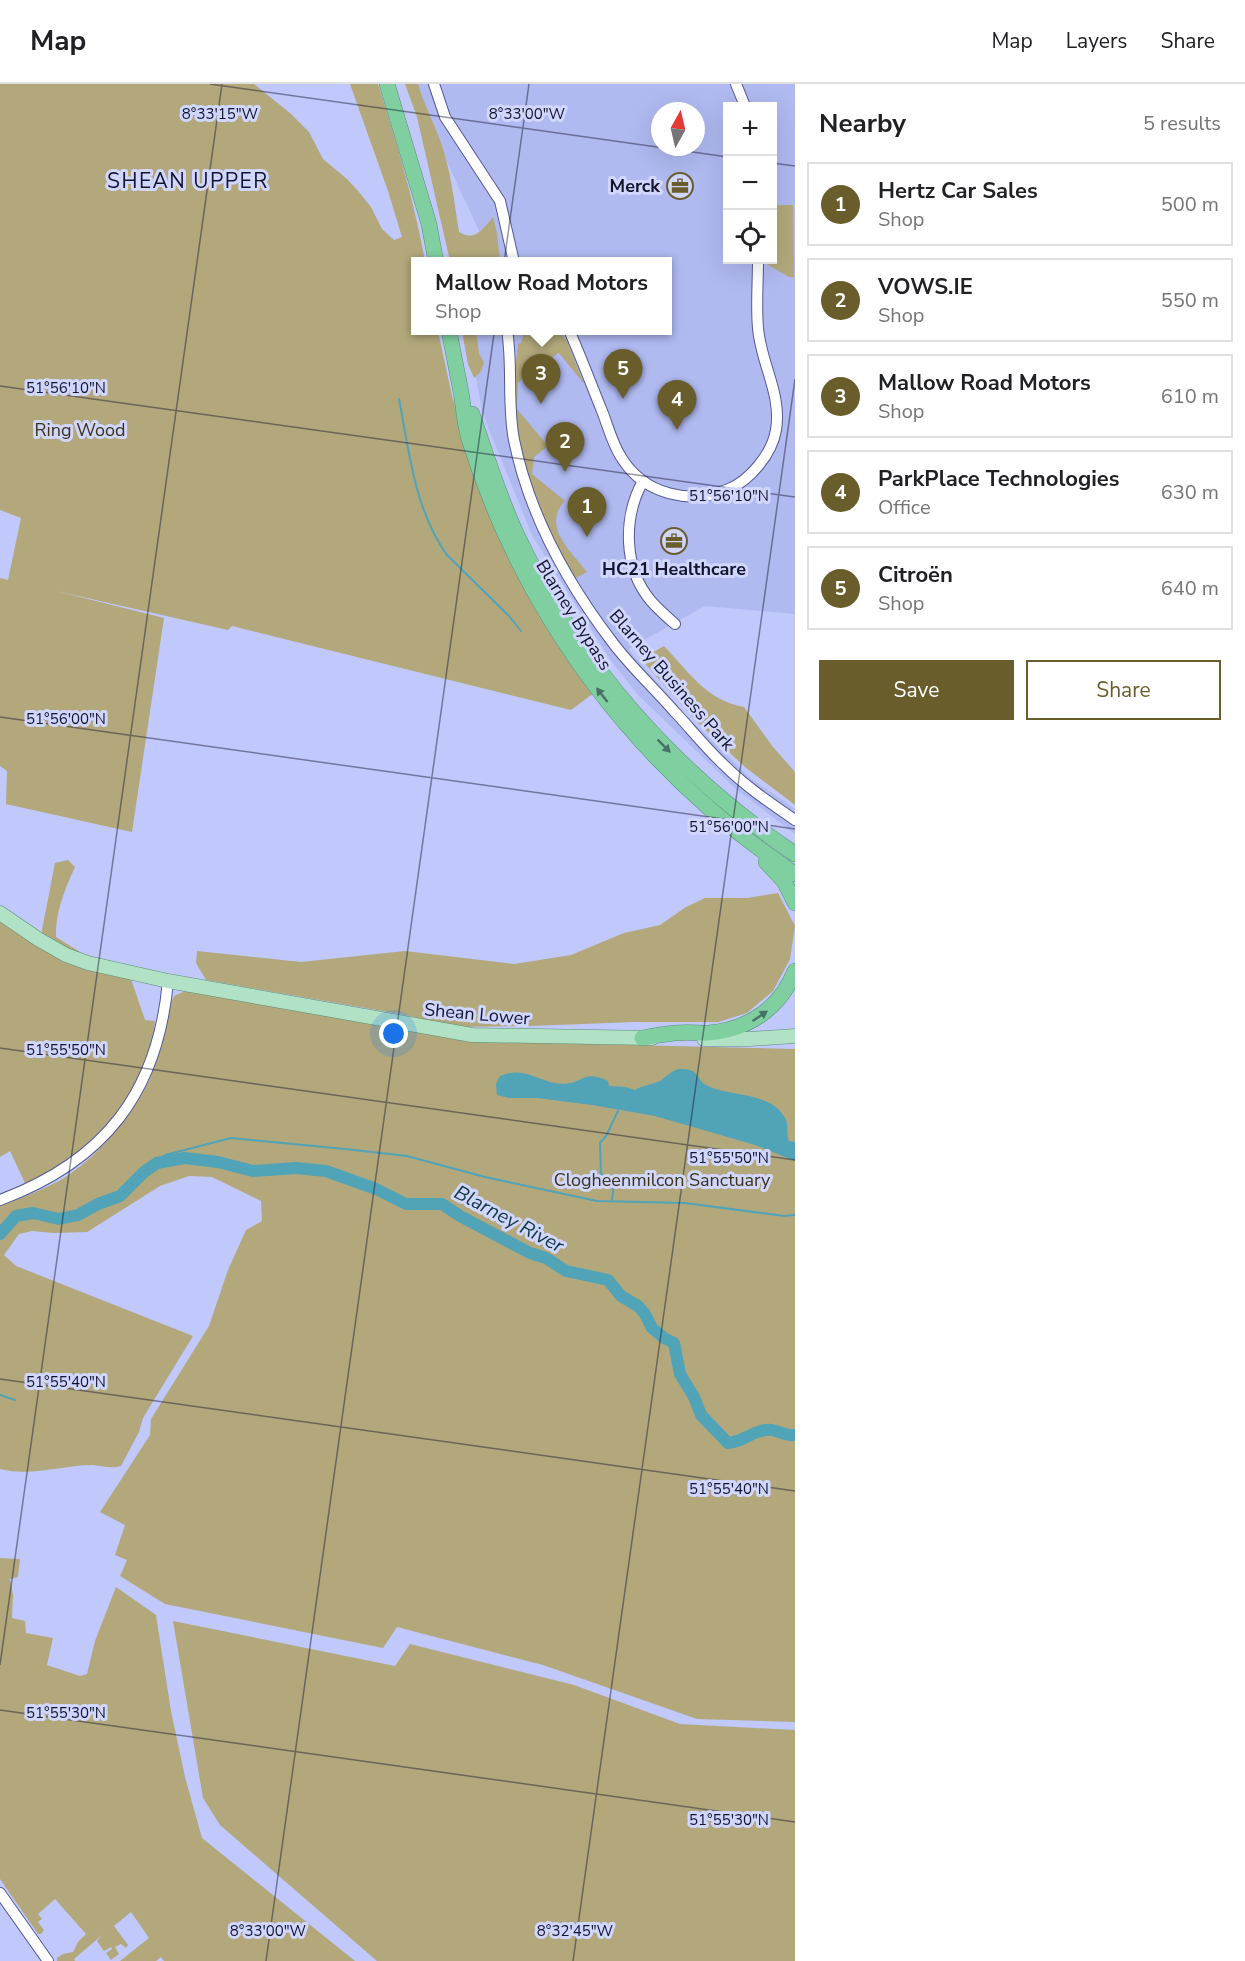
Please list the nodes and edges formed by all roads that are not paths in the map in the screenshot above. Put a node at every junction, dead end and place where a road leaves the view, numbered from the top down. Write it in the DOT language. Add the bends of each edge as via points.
graph roads {
  1 [pos="387,84"];
  2 [pos="398,84"];
  3 [pos="434,84"];
  4 [pos="736,84"];
  5 [pos="743,102"];
  6 [pos="411,164"];
  7 [pos="435,257"];
  8 [pos="512,257"];
  9 [pos="758,264"];
  10 [pos="450,335"];
  11 [pos="508,335"];
  12 [pos="514,335"];
  13 [pos="571,335"];
  14 [pos="510,348"];
  15 [pos="458,372"];
  16 [pos="643,481"];
  17 [pos="675,624"];
  18 [pos="695,797"];
  19 [pos="795,820"];
  20 [pos="795,854"];
  21 [pos="795,874"];
  22 [pos="795,903"];
  23 [pos="0,913"];
  24 [pos="795,972"];
  25 [pos="168,981"];
  26 [pos="795,1036"];
  27 [pos="642,1038"];
  28 [pos="750,1039"];
  29 [pos="795,1042"];
  30 [pos="0,1200"];
  31 [pos="0,1893"];
  32 [pos="48,1961"];
  1 -- 6 [label="highway"];
  2 -- 6 [label="highway" via="415,145"];
  3 -- 8 [label="street" via="450,126 500,201"];
  4 -- 5 [label="street"];
  6 -- 7 [label="highway"];
  9 -- 16 [label="street" via="758,329 777,402 776,432 767,453 754,471 735,486 713,495 672,495"];
  10 -- 15 [label="highway, Blarney Bypass"];
  11 -- 14 [label="street, Blarney Business Park"];
  12 -- 14 [label="street"];
  13 -- 16 [label="street" via="620,456"];
  14 -- 19 [label="street, Blarney Business Park" via="510,403 516,449 538,518 572,585 613,644 723,764"];
  18 -- 15 [label="highway, Blarney Bypass, one-way" via="597,690 572,656 528,580 493,509 469,440"];
  15 -- 20 [label="highway, Blarney Bypass, one-way" via="510,520 531,564 583,649 630,710 696,777"];
  16 -- 17 [label="street" via="630,512 630,549 650,600"];
  18 -- 21 [label="highway, Blarney Bypass"];
  18 -- 22 [label="highway" via="771,866"];
  23 -- 25 [label="main road, Shean Lower" via="77,959"];
  27 -- 24 [label="highway, one-way" via="742,1026 770,1008"];
  25 -- 27 [label="main road, Shean Lower" via="472,1035"];
  25 -- 30 [label="street" via="153,1058 117,1121 68,1167"];
  26 -- 28 [label="main road, Shean Lower"];
  27 -- 28 [label="main road, Shean Lower"];
  28 -- 29 [label="main road, Shean Lower"];
  31 -- 32 [label="street"];
}
